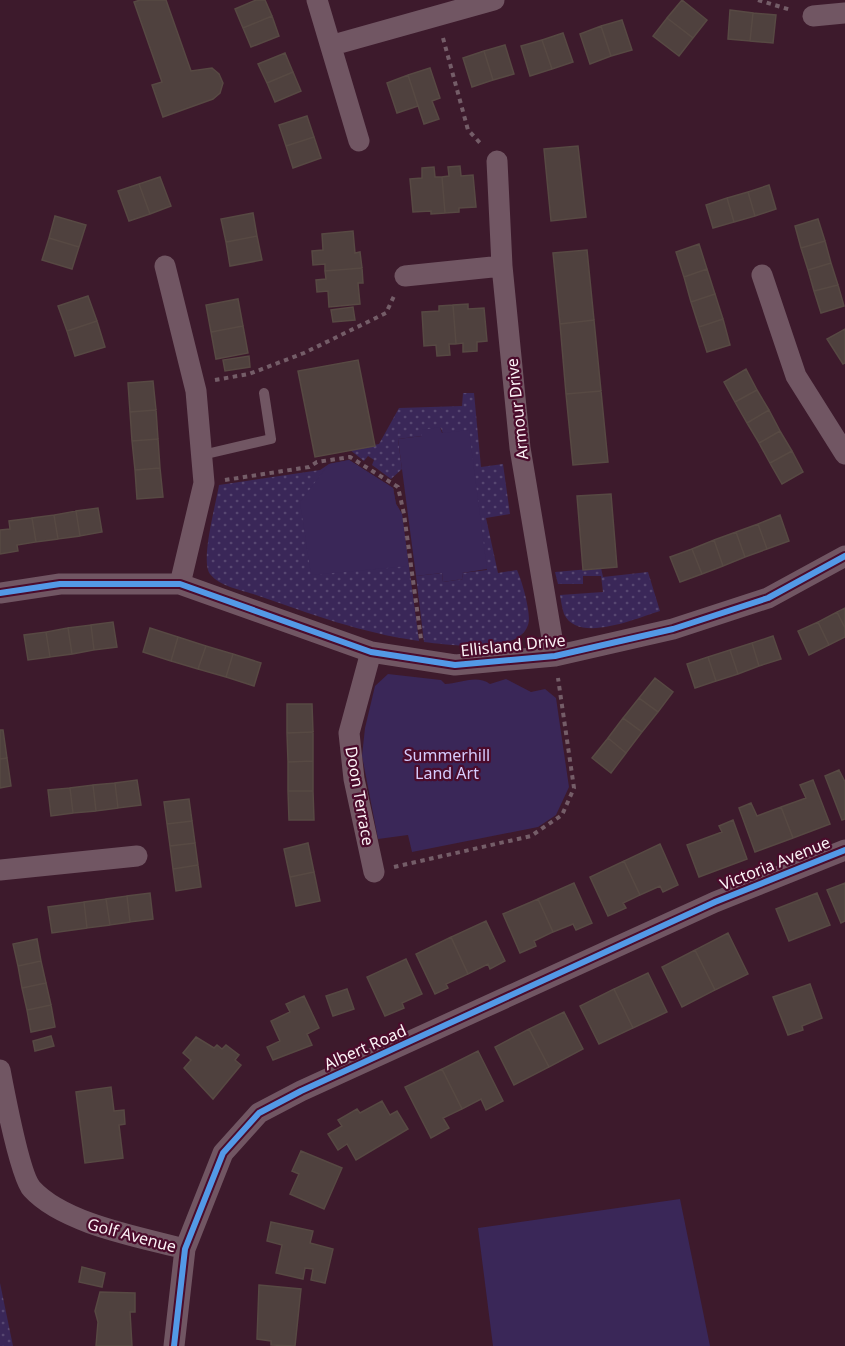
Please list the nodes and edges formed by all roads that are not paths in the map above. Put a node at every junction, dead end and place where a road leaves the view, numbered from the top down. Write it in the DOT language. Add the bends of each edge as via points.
graph roads {
  1 [pos="317,0"];
  2 [pos="494,0"];
  3 [pos="845,13"];
  4 [pos="813,16"];
  5 [pos="333,45"];
  6 [pos="359,141"];
  7 [pos="497,161"];
  8 [pos="165,266"];
  9 [pos="502,266"];
  10 [pos="762,275"];
  11 [pos="405,276"];
  12 [pos="264,393"];
  13 [pos="845,454"];
  14 [pos="202,455"];
  15 [pos="845,556"];
  16 [pos="180,584"];
  17 [pos="0,593"];
  18 [pos="371,652"];
  19 [pos="555,656"];
  20 [pos="845,850"];
  21 [pos="136,856"];
  22 [pos="0,870"];
  23 [pos="374,872"];
  24 [pos="715,902"];
  25 [pos="0,1070"];
  26 [pos="185,1249"];
  27 [pos="174,1346"];
  1 -- 5 [label="street"];
  2 -- 5 [label="street"];
  3 -- 4 [label="street"];
  5 -- 6 [label="street"];
  7 -- 9 [label="street, Armour Drive"];
  8 -- 14 [label="street" via="194,384"];
  9 -- 11 [label="street"];
  9 -- 19 [label="street, Armour Drive" via="520,448"];
  10 -- 13 [label="street" via="796,376"];
  12 -- 14 [label="lane" via="271,438"];
  14 -- 16 [label="street" via="204,483"];
  15 -- 19 [label="street, Ellisland Drive" via="768,597 673,629"];
  16 -- 17 [label="street, Ellisland Drive" via="60,584"];
  16 -- 18 [label="street, Ellisland Drive"];
  18 -- 19 [label="street, Ellisland Drive" via="454,665"];
  18 -- 23 [label="street, Doon Terrace" via="349,733 354,779"];
  20 -- 24 [label="street, Victoria Avenue"];
  21 -- 22 [label="street"];
  24 -- 26 [label="street, Albert Road" via="259,1113 223,1153"];
  25 -- 26 [label="street, Golf Avenue" via="9,1120 31,1189 76,1219"];
  26 -- 27 [label="street, Albert Road"];
}
